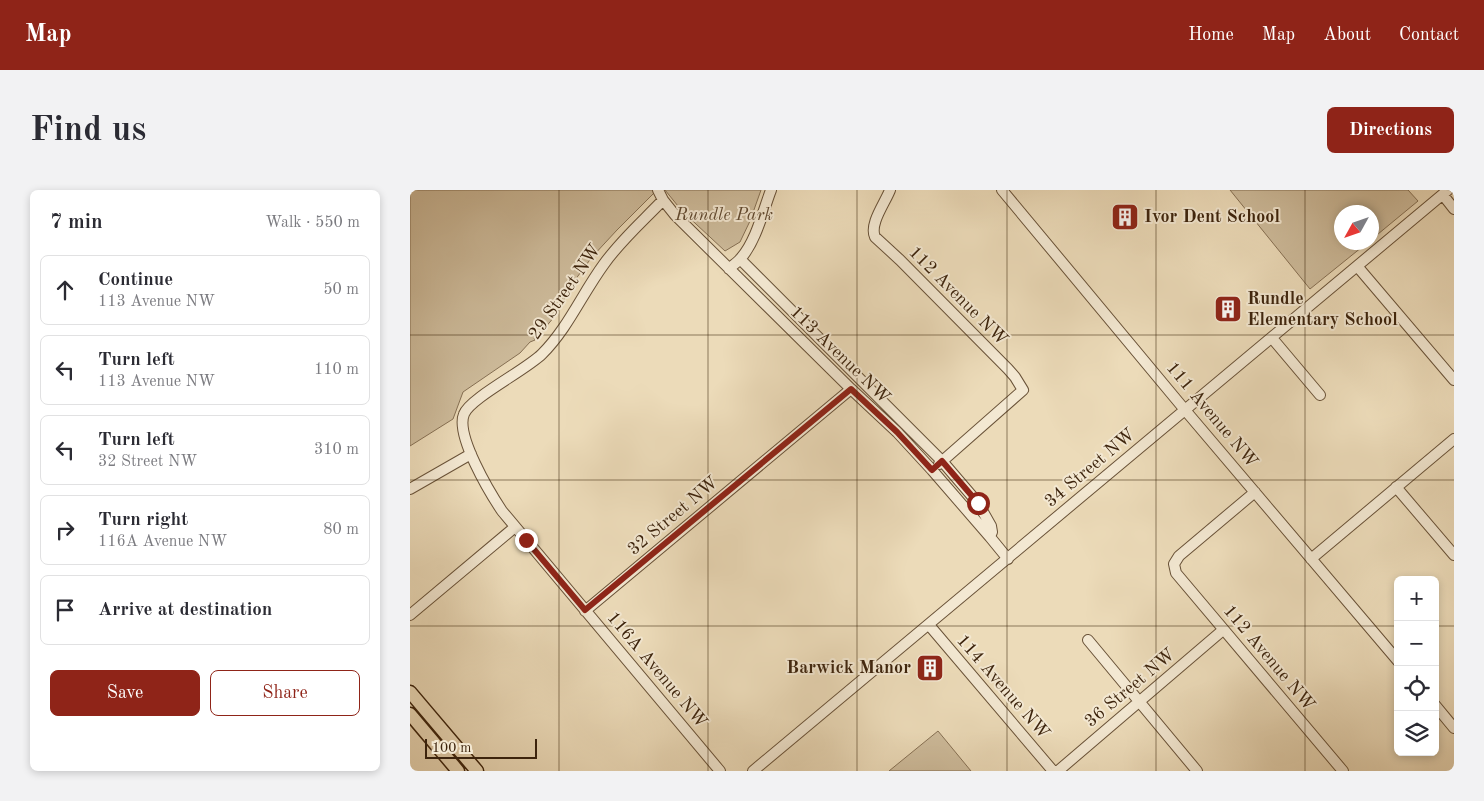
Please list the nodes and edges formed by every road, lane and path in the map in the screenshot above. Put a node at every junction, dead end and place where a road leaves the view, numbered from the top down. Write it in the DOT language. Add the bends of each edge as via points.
graph roads {
  1 [pos="658,190"];
  2 [pos="771,190"];
  3 [pos="890,190"];
  4 [pos="1002,190"];
  5 [pos="1445,192"];
  6 [pos="664,200"];
  7 [pos="1454,209"];
  8 [pos="740,259"];
  9 [pos="1357,266"];
  10 [pos="729,269"];
  11 [pos="1272,338"];
  12 [pos="1454,380"];
  13 [pos="851,389"];
  14 [pos="1320,395"];
  15 [pos="1185,410"];
  16 [pos="464,414"];
  17 [pos="1454,439"];
  18 [pos="471,454"];
  19 [pos="942,461"];
  20 [pos="932,470"];
  21 [pos="1396,487"];
  22 [pos="410,489"];
  23 [pos="1255,492"];
  24 [pos="515,527"];
  25 [pos="990,537"];
  26 [pos="1454,555"];
  27 [pos="1008,559"];
  28 [pos="1311,559"];
  29 [pos="585,610"];
  30 [pos="410,615"];
  31 [pos="929,625"];
  32 [pos="1223,630"];
  33 [pos="1088,640"];
  34 [pos="1394,656"];
  35 [pos="410,692"];
  36 [pos="1139,703"];
  37 [pos="1439,710"];
  38 [pos="410,714"];
  39 [pos="1454,728"];
  40 [pos="458,771"];
  41 [pos="477,771"];
  42 [pos="720,771"];
  43 [pos="753,771"];
  44 [pos="1053,771"];
  45 [pos="1058,771"];
  46 [pos="1197,771"];
  47 [pos="1343,771"];
  1 -- 6 [label="street, 113 Avenue NW"];
  2 -- 8 [label="street" via="755,233"];
  3 -- 19 [label="street, 112 Avenue NW" via="873,226 875,237 1008,369 1022,390"];
  4 -- 15 [label="street, 111 Avenue NW"];
  5 -- 7 [label="street"];
  5 -- 9 [label="street, 34 Street NW"];
  6 -- 10 [label="street, 113 Avenue NW"];
  6 -- 16 [label="street, 29 Street NW" via="612,252 568,322 542,354 474,401"];
  8 -- 10 [label="street"];
  8 -- 19 [label="street, 113 Avenue NW"];
  9 -- 11 [label="street, 34 Street NW"];
  9 -- 12 [label="street"];
  10 -- 13 [label="street, 113 Avenue NW"];
  11 -- 14 [label="street"];
  11 -- 15 [label="street, 34 Street NW"];
  13 -- 20 [label="street, 113 Avenue NW"];
  13 -- 29 [label="street, 32 Street NW"];
  15 -- 23 [label="street, 111 Avenue NW"];
  15 -- 27 [label="street, 34 Street NW"];
  16 -- 18 [label="street, 116A Avenue NW" via="463,430"];
  17 -- 21 [label="street"];
  18 -- 22 [label="street"];
  18 -- 24 [label="street, 116A Avenue NW" via="486,488"];
  19 -- 20 [label="street"];
  19 -- 25 [label="street, 113 Avenue NW" via="978,503 991,526"];
  20 -- 25 [label="street, 113 Avenue NW"];
  21 -- 26 [label="street"];
  21 -- 28 [label="street"];
  23 -- 28 [label="street, 111 Avenue NW"];
  23 -- 32 [label="street, 112 Avenue NW" via="1179,556 1174,564 1176,573"];
  24 -- 29 [label="street, 116A Avenue NW"];
  24 -- 30 [label="street"];
  25 -- 27 [label="street, 113 Avenue NW"];
  27 -- 31 [label="street, 34 Street NW"];
  28 -- 34 [label="street, 111 Avenue NW"];
  29 -- 42 [label="street, 116A Avenue NW"];
  31 -- 43 [label="street, 34 Street NW"];
  31 -- 44 [label="street, 114 Avenue NW"];
  32 -- 36 [label="street, 36 Street NW"];
  32 -- 47 [label="street, 112 Avenue NW"];
  33 -- 36 [label="street"];
  35 -- 41 [label="main road"];
  36 -- 45 [label="street, 36 Street NW"];
  36 -- 46 [label="street"];
  37 -- 39 [label="street"];
  38 -- 40 [label="main road"];
}
